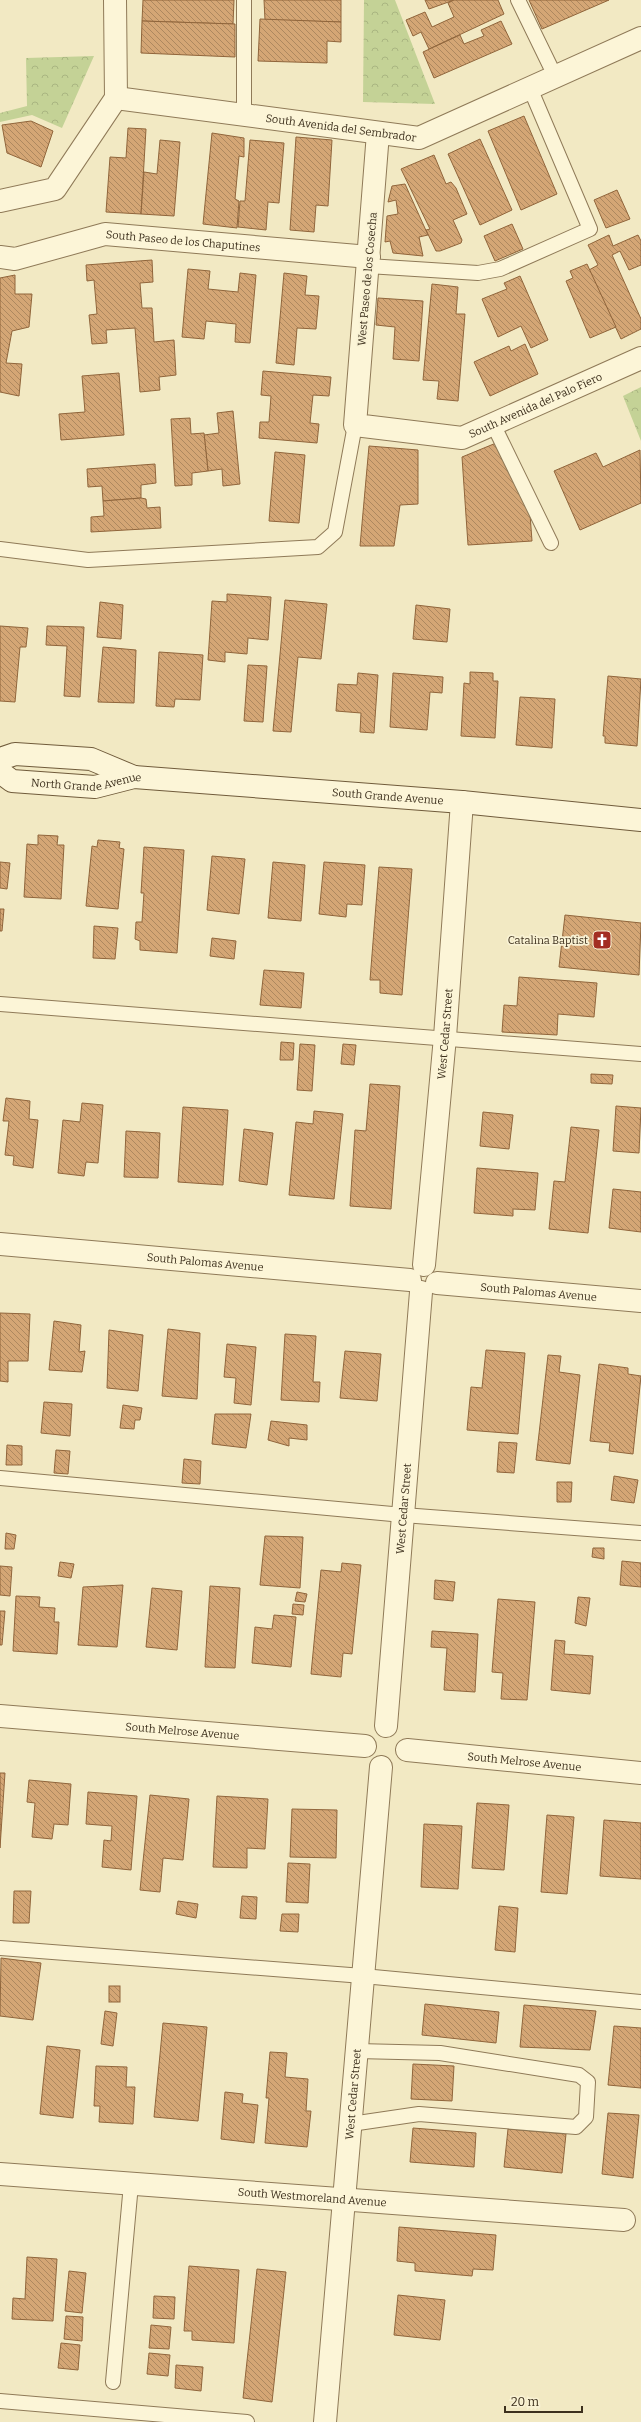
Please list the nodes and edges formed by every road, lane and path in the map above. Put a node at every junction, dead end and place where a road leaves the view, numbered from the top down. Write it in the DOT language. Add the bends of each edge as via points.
graph roads {
  1 [pos="115,0"];
  2 [pos="244,0"];
  3 [pos="518,0"];
  4 [pos="641,38"];
  5 [pos="555,76"];
  6 [pos="530,88"];
  7 [pos="116,98"];
  8 [pos="244,115"];
  9 [pos="378,133"];
  10 [pos="0,201"];
  11 [pos="0,257"];
  12 [pos="368,261"];
  13 [pos="641,358"];
  14 [pos="493,424"];
  15 [pos="355,425"];
  16 [pos="550,543"];
  17 [pos="0,549"];
  18 [pos="0,759"];
  19 [pos="0,772"];
  20 [pos="134,777"];
  21 [pos="462,802"];
  22 [pos="641,820"];
  23 [pos="0,1004"];
  24 [pos="445,1037"];
  25 [pos="641,1054"];
  26 [pos="0,1244"];
  27 [pos="423,1280"];
  28 [pos="641,1301"];
  29 [pos="0,1478"];
  30 [pos="403,1515"];
  31 [pos="641,1533"];
  32 [pos="0,1716"];
  33 [pos="386,1726"];
  34 [pos="365,1746"];
  35 [pos="407,1750"];
  36 [pos="382,1767"];
  37 [pos="641,1773"];
  38 [pos="0,1948"];
  39 [pos="363,1976"];
  40 [pos="641,2002"];
  41 [pos="357,2051"];
  42 [pos="351,2124"];
  43 [pos="0,2174"];
  44 [pos="131,2184"];
  45 [pos="344,2200"];
  46 [pos="624,2220"];
  47 [pos="113,2382"];
  48 [pos="0,2401"];
  49 [pos="247,2422"];
  50 [pos="325,2422"];
  1 -- 7 [label="street"];
  2 -- 8 [label="lane"];
  3 -- 5 [label="lane"];
  4 -- 5 [label="street, South Avenida del Sembrador"];
  5 -- 6 [label="street, South Avenida del Sembrador"];
  6 -- 9 [label="street, South Avenida del Sembrador" via="419,138"];
  6 -- 12 [label="lane" via="590,229 500,269 478,273"];
  7 -- 8 [label="street, South Avenida del Sembrador"];
  7 -- 10 [label="street" via="55,189"];
  8 -- 9 [label="street, South Avenida del Sembrador"];
  9 -- 12 [label="street, West Paseo de los Cosecha"];
  11 -- 12 [label="street, South Paseo de los Chaputines" via="15,259 105,234"];
  12 -- 15 [label="street, West Paseo de los Cosecha"];
  13 -- 14 [label="street, South Avenida del Palo Fiero"];
  14 -- 15 [label="street, South Avenida del Palo Fiero" via="462,438"];
  14 -- 16 [label="lane"];
  15 -- 17 [label="lane" via="335,532 318,547 88,560"];
  18 -- 20 [label="street, North Grande Avenue" via="15,754 91,759"];
  19 -- 20 [label="street, North Grande Avenue" via="12,781 95,787"];
  20 -- 21 [label="street, South Grande Avenue"];
  21 -- 22 [label="street, South Grande Avenue"];
  21 -- 24 [label="street, West Cedar Street"];
  23 -- 24 [label="lane"];
  24 -- 25 [label="lane"];
  24 -- 27 [label="street, West Cedar Street"];
  26 -- 27 [label="street, South Palomas Avenue"];
  27 -- 28 [label="street, South Palomas Avenue"];
  27 -- 30 [label="street, West Cedar Street"];
  29 -- 30 [label="lane"];
  30 -- 31 [label="lane"];
  30 -- 33 [label="street, West Cedar Street"];
  32 -- 34 [label="street, South Melrose Avenue"];
  33 -- 34 [label="street" via="369,1734"];
  33 -- 35 [label="street" via="392,1726 402,1733"];
  34 -- 36 [label="street" via="368,1757"];
  35 -- 36 [label="street" via="398,1764"];
  35 -- 37 [label="street, South Melrose Avenue"];
  36 -- 39 [label="street, West Cedar Street"];
  38 -- 39 [label="lane"];
  39 -- 40 [label="lane"];
  39 -- 41 [label="street, West Cedar Street"];
  41 -- 42 [label="street, West Cedar Street"];
  41 -- 42 [label="lane" via="440,2053 579,2075 588,2082 586,2117 576,2127 419,2114"];
  42 -- 45 [label="street, West Cedar Street"];
  43 -- 44 [label="street, South Westmoreland Avenue"];
  44 -- 45 [label="street, South Westmoreland Avenue"];
  44 -- 47 [label="lane"];
  45 -- 46 [label="street, South Westmoreland Avenue"];
  45 -- 50 [label="street, West Cedar Street"];
  48 -- 49 [label="lane"];
}
